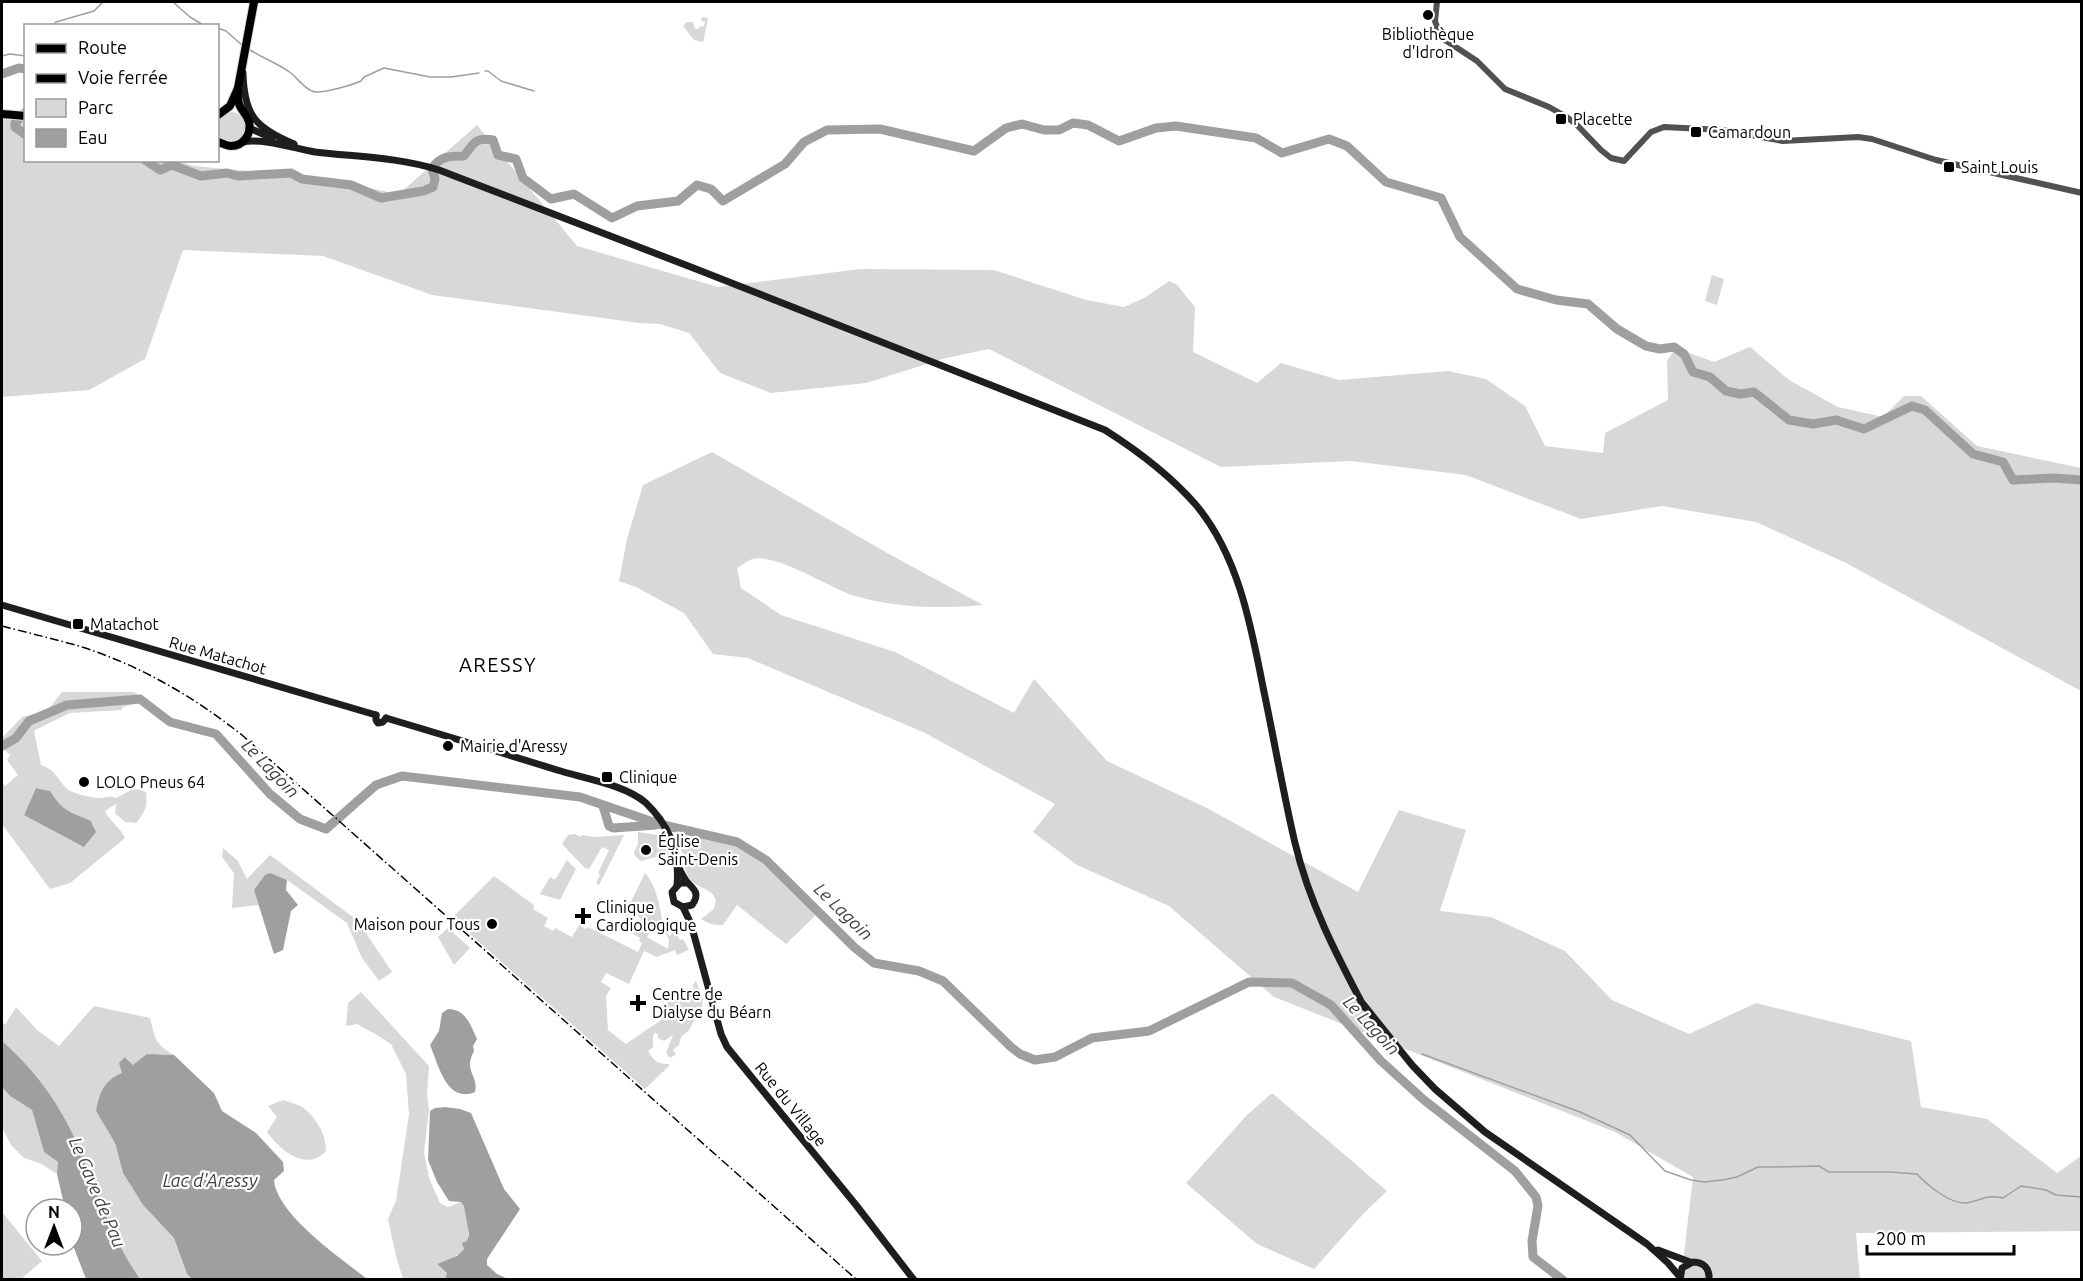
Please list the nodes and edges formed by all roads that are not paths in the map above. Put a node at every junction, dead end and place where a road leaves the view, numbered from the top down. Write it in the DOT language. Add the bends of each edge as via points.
graph roads {
  1 [pos="254,2"];
  2 [pos="1437,2"];
  3 [pos="243,62"];
  4 [pos="238,88"];
  5 [pos="227,109"];
  6 [pos="241,112"];
  7 [pos="2,114"];
  8 [pos="219,114"];
  9 [pos="24,116"];
  10 [pos="249,128"];
  11 [pos="219,141"];
  12 [pos="242,142"];
  13 [pos="294,144"];
  14 [pos="330,152"];
  15 [pos="2082,193"];
  16 [pos="2,605"];
  17 [pos="678,868"];
  18 [pos="688,883"];
  19 [pos="677,885"];
  20 [pos="692,905"];
  21 [pos="682,907"];
  22 [pos="691,924"];
  23 [pos="1647,1245"];
  24 [pos="1690,1262"];
  25 [pos="1680,1278"];
  26 [pos="914,1280"];
  27 [pos="1709,1280"];
  1 -- 3 [label="main road"];
  2 -- 15 [label="street" via="1435,21 1445,40 1477,61 1505,89 1565,116 1611,158 1624,161 1651,132 1664,127 1723,130 1783,141 1858,137 1936,160"];
  3 -- 4 [label="main road"];
  3 -- 13 [label="main road" via="244,94 254,118 272,135"];
  4 -- 5 [label="main road"];
  4 -- 6 [label="main road"];
  5 -- 6 [label="main road"];
  5 -- 8 [label="main road"];
  6 -- 10 [label="main road"];
  7 -- 9 [label="main road"];
  10 -- 12 [label="main road"];
  10 -- 13 [label="main road"];
  11 -- 12 [label="main road" via="231,146"];
  12 -- 14 [label="main road"];
  13 -- 14 [label="main road"];
  14 -- 23 [label="main road" via="428,166 673,261 1127,444 1174,482 1214,531 1242,597 1295,844 1311,897 1364,1007 1435,1089 1485,1132"];
  16 -- 17 [label="main road, Rue Matachot" via="376,715 378,723 386,718 618,788 645,802 662,821"];
  17 -- 18 [label="main road"];
  17 -- 19 [label="main road"];
  18 -- 19 [label="main road"];
  18 -- 20 [label="main road" via="696,895"];
  19 -- 21 [label="main road" via="672,896"];
  20 -- 21 [label="main road"];
  20 -- 22 [label="main road, Rue du Village"];
  21 -- 22 [label="main road, Rue du Village"];
  22 -- 26 [label="main road, Rue du Village" via="727,1047"];
  23 -- 24 [label="main road"];
  23 -- 25 [label="main road"];
  24 -- 25 [label="main road" via="1682,1268"];
  24 -- 27 [label="main road" via="1705,1266"];
}
